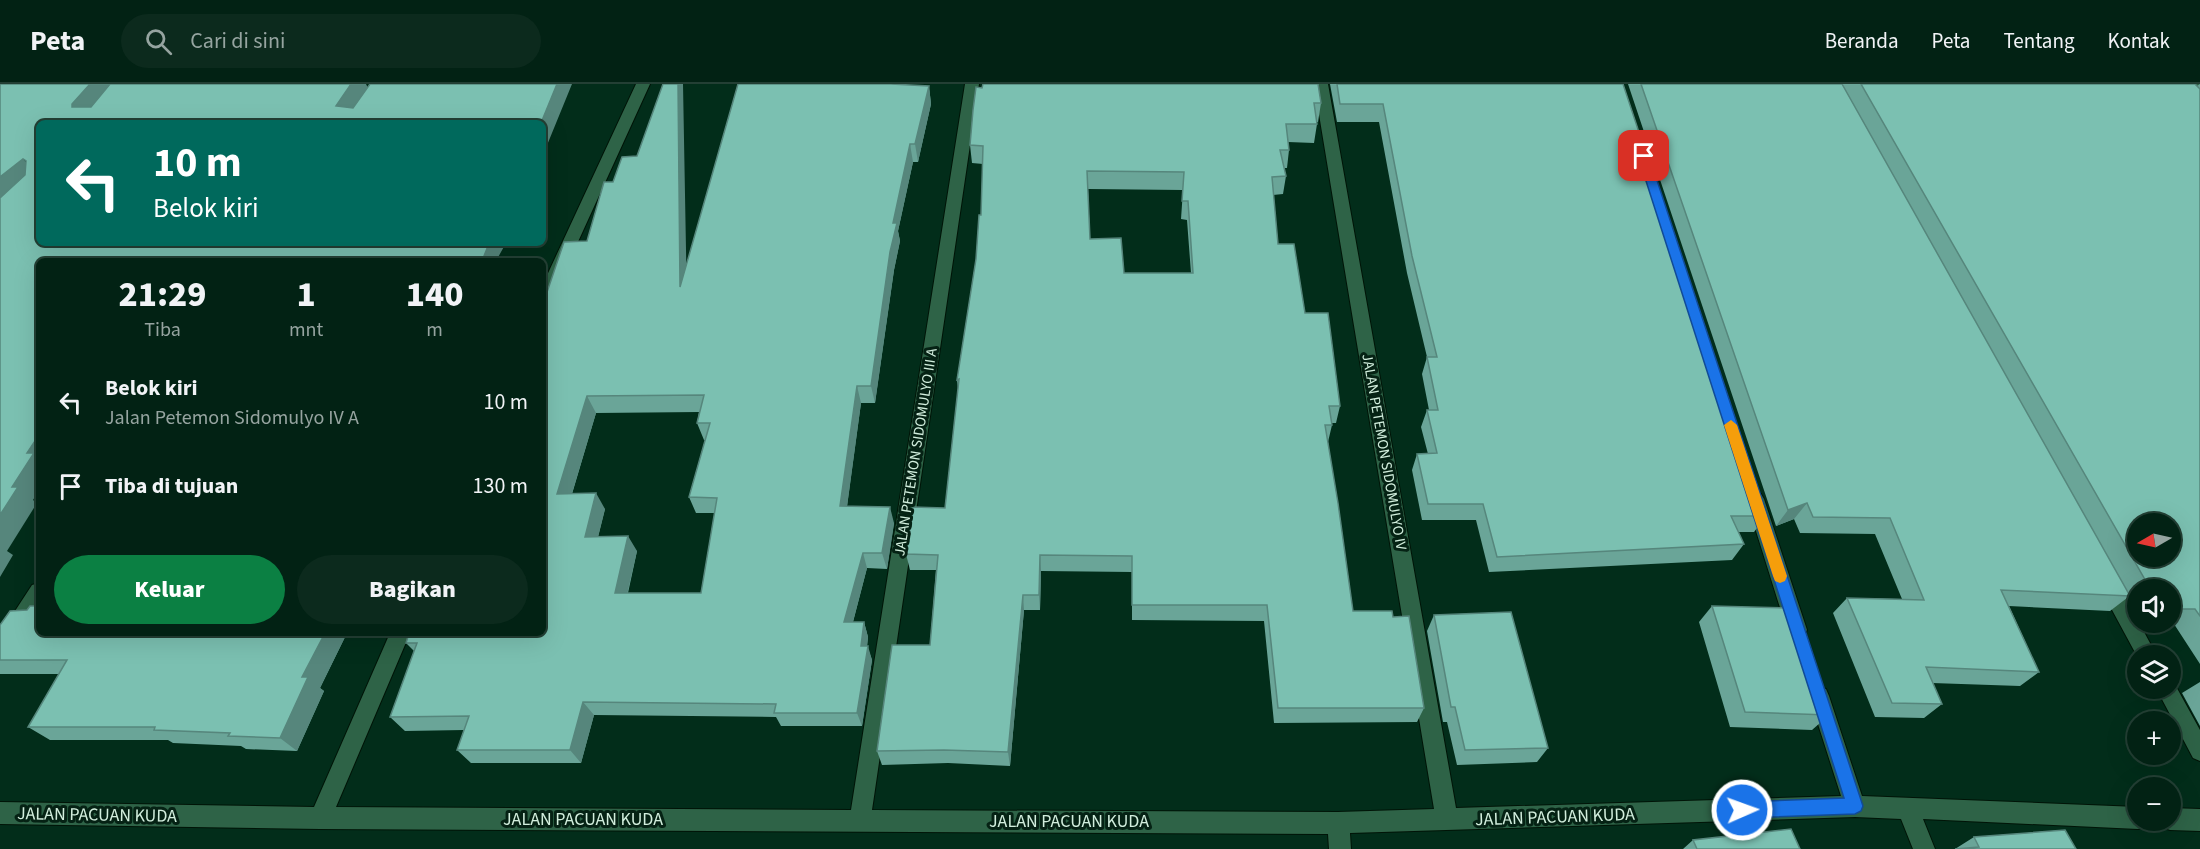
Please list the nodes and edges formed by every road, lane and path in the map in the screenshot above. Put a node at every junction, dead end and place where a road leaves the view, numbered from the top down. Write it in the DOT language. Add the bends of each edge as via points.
graph roads {
  1 [pos="643,84"];
  2 [pos="972,84"];
  3 [pos="1322,84"];
  4 [pos="2151,84"];
  5 [pos="2177,84"];
  6 [pos="2200,85"];
  7 [pos="2189,99"];
  8 [pos="546,294"];
  9 [pos="1749,483"];
  10 [pos="2101,572"];
  11 [pos="36,596"];
  12 [pos="399,636"];
  13 [pos="2141,645"];
  14 [pos="0,651"];
  15 [pos="1804,651"];
  16 [pos="1815,685"];
  17 [pos="2172,699"];
  18 [pos="2200,751"];
  19 [pos="1855,806"];
  20 [pos="1908,809"];
  21 [pos="0,813"];
  22 [pos="320,818"];
  23 [pos="2127,818"];
  24 [pos="2181,819"];
  25 [pos="860,820"];
  26 [pos="1447,820"];
  27 [pos="2200,820"];
  28 [pos="1338,823"];
  29 [pos="1341,849"];
  30 [pos="1924,849"];
  1 -- 8 [label="street"];
  2 -- 25 [label="street, JALAN PETEMON SIDOMULYO III A"];
  3 -- 26 [label="street, JALAN PETEMON SIDOMULYO IV"];
  4 -- 5 [label="street"];
  5 -- 6 [label="street"];
  5 -- 7 [label="street"];
  9 -- 15 [label="street"];
  10 -- 13 [label="street"];
  11 -- 14 [label="street"];
  12 -- 22 [label="street"];
  16 -- 19 [label="street"];
  17 -- 18 [label="street"];
  19 -- 20 [label="street, JALAN PACUAN KUDA"];
  19 -- 26 [label="street, JALAN PACUAN KUDA"];
  20 -- 23 [label="street, JALAN PACUAN KUDA"];
  20 -- 30 [label="street"];
  21 -- 22 [label="street, JALAN PACUAN KUDA"];
  22 -- 25 [label="street, JALAN PACUAN KUDA"];
  24 -- 27 [label="street"];
  25 -- 28 [label="street, JALAN PACUAN KUDA"];
  26 -- 28 [label="street, JALAN PACUAN KUDA"];
  28 -- 29 [label="street"];
}
